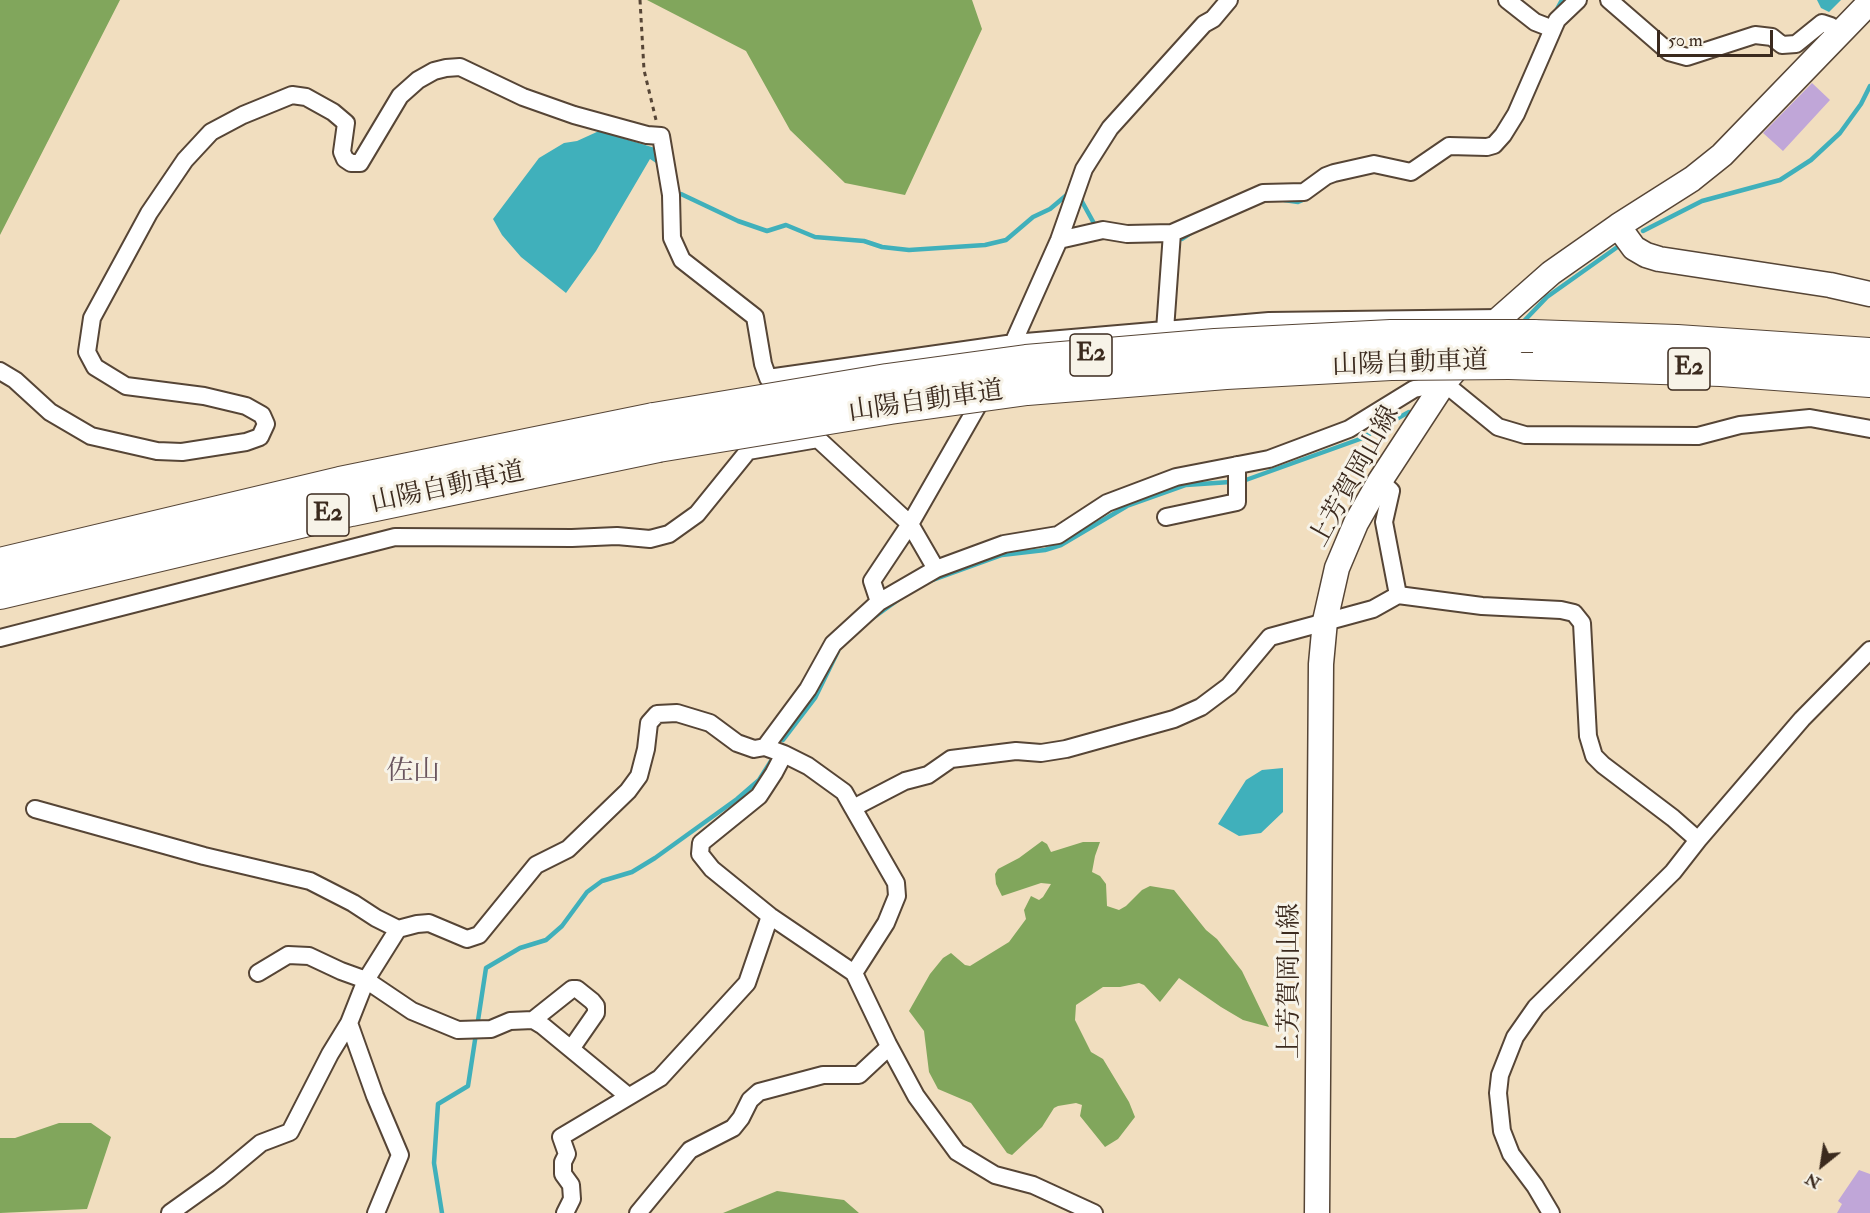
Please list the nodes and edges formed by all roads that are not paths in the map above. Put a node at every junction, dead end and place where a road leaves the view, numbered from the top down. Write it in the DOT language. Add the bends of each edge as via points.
graph roads {
  1 [pos="1229,0"];
  2 [pos="1507,0"];
  3 [pos="1578,0"];
  4 [pos="1609,0"];
  5 [pos="1870,2"];
  6 [pos="1553,29"];
  7 [pos="1839,34"];
  8 [pos="1618,226"];
  9 [pos="1172,237"];
  10 [pos="1059,240"];
  11 [pos="1870,294"];
  12 [pos="1500,318"];
  13 [pos="1165,330"];
  14 [pos="1870,338"];
  15 [pos="1677,341"];
  16 [pos="1014,343"];
  17 [pos="1870,354"];
  18 [pos="0,371"];
  19 [pos="768,378"];
  20 [pos="1444,383"];
  21 [pos="1862,383"];
  22 [pos="1870,429"];
  23 [pos="656,433"];
  24 [pos="818,438"];
  25 [pos="1238,465"];
  26 [pos="1380,480"];
  27 [pos="1166,517"];
  28 [pos="910,524"];
  29 [pos="0,564"];
  30 [pos="936,568"];
  31 [pos="0,593"];
  32 [pos="1398,595"];
  33 [pos="879,602"];
  34 [pos="1325,621"];
  35 [pos="0,638"];
  36 [pos="1870,650"];
  37 [pos="765,747"];
  38 [pos="784,754"];
  39 [pos="853,808"];
  40 [pos="35,809"];
  41 [pos="1698,840"];
  42 [pos="770,916"];
  43 [pos="398,929"];
  44 [pos="258,973"];
  45 [pos="854,973"];
  46 [pos="366,980"];
  47 [pos="533,1020"];
  48 [pos="349,1023"];
  49 [pos="889,1047"];
  50 [pos="571,1049"];
  51 [pos="628,1096"];
  52 [pos="170,1213"];
  53 [pos="376,1213"];
  54 [pos="565,1213"];
  55 [pos="638,1213"];
  56 [pos="1094,1213"];
  57 [pos="1317,1213"];
  58 [pos="1551,1213"];
  1 -- 10 [label="street" via="1110,128 1084,169"];
  2 -- 6 [label="street" via="1535,22"];
  3 -- 6 [label="street"];
  4 -- 7 [label="street" via="1669,52 1687,57 1755,35 1772,37 1782,45 1796,44 1822,23"];
  5 -- 7 [label="main road, 上芳賀岡山線"];
  6 -- 9 [label="street" via="1516,114 1494,145 1449,146 1412,172 1374,164 1326,176 1304,192 1263,193"];
  7 -- 8 [label="main road, 上芳賀岡山線" via="1722,155"];
  8 -- 11 [label="main road" via="1634,248 1646,255"];
  8 -- 12 [label="main road, 上芳賀岡山線" via="1551,273"];
  9 -- 10 [label="street" via="1099,230"];
  9 -- 13 [label="street"];
  10 -- 16 [label="street"];
  12 -- 13 [label="street" via="1269,321"];
  12 -- 20 [label="main road, 上芳賀岡山線"];
  13 -- 16 [label="street"];
  14 -- 15 [label="highway"];
  15 -- 17 [label="highway, 山陽自動車道 / E2"];
  15 -- 23 [label="highway, 山陽自動車道 / E2, bridge" via="1391,336 1215,345 1026,361 887,380"];
  16 -- 19 [label="street"];
  16 -- 28 [label="street"];
  18 -- 19 [label="street" via="50,412 91,436 157,451 182,452 260,437 266,424 262,415 246,406 204,396 126,387 95,367 87,352 92,318 149,213 185,160 211,132 292,95 306,97 346,123 342,152 351,163 360,163 400,96 434,71 460,67 523,97 574,115 661,136 671,195 672,238 682,260 755,317"];
  19 -- 24 [label="street"];
  20 -- 22 [label="street" via="1498,427 1525,435 1698,436 1740,425 1810,418"];
  20 -- 25 [label="street" via="1414,389 1349,429 1269,459"];
  20 -- 26 [label="main road, 上芳賀岡山線"];
  21 -- 23 [label="highway, 山陽自動車道 / E2, bridge" via="1721,370 1509,363 1391,364 1027,389"];
  23 -- 29 [label="highway, 山陽自動車道 / E2" via="340,483"];
  23 -- 31 [label="highway, 山陽自動車道 / E2"];
  24 -- 28 [label="street"];
  24 -- 35 [label="street" via="748,451 697,514 669,534 650,539 395,537"];
  25 -- 27 [label="street" via="1237,502"];
  25 -- 30 [label="street" via="1176,477 1107,503 1058,535 1004,544"];
  26 -- 32 [label="street" via="1391,491 1384,522"];
  26 -- 34 [label="main road, 上芳賀岡山線" via="1337,568"];
  28 -- 30 [label="street"];
  28 -- 33 [label="street" via="872,580"];
  30 -- 33 [label="street"];
  32 -- 34 [label="street" via="1373,609"];
  32 -- 41 [label="street" via="1574,614 1582,623 1588,736 1594,756"];
  33 -- 37 [label="street" via="833,644 808,689"];
  34 -- 39 [label="street" via="1270,637 1230,686 1201,707 1174,719 1066,749 951,759 928,775 905,781"];
  34 -- 57 [label="main road, 上芳賀岡山線" via="1321,664"];
  36 -- 41 [label="street" via="1802,719"];
  37 -- 38 [label="street"];
  37 -- 43 [label="street" via="737,743 710,723 677,713 657,714 649,723 639,776 628,791 568,849 536,865 479,935 467,939 429,923"];
  38 -- 39 [label="street" via="844,792"];
  38 -- 42 [label="street" via="759,796 701,843 700,854 712,869"];
  39 -- 45 [label="street" via="896,883 897,896 886,923"];
  40 -- 43 [label="street" via="310,881"];
  41 -- 58 [label="street" via="1673,872 1536,1007 1507,1055 1498,1093 1502,1131 1510,1154"];
  42 -- 45 [label="street"];
  42 -- 51 [label="street" via="747,983 660,1078"];
  43 -- 46 [label="street"];
  44 -- 46 [label="street" via="288,955 309,956"];
  45 -- 49 [label="street"];
  46 -- 47 [label="street" via="412,1011 458,1030 491,1029 510,1021"];
  46 -- 48 [label="street"];
  47 -- 50 [label="street"];
  47 -- 50 [label="street" via="577,989 596,1006 596,1014"];
  48 -- 52 [label="street" via="290,1132 261,1143"];
  48 -- 53 [label="street" via="400,1155"];
  49 -- 55 [label="street" via="859,1075 823,1075 759,1092 733,1128 690,1150"];
  49 -- 56 [label="street" via="916,1096 957,1152 995,1175 1033,1185"];
  50 -- 51 [label="street"];
  51 -- 54 [label="street" via="561,1137 567,1154 563,1174 571,1185 572,1200"];
}
